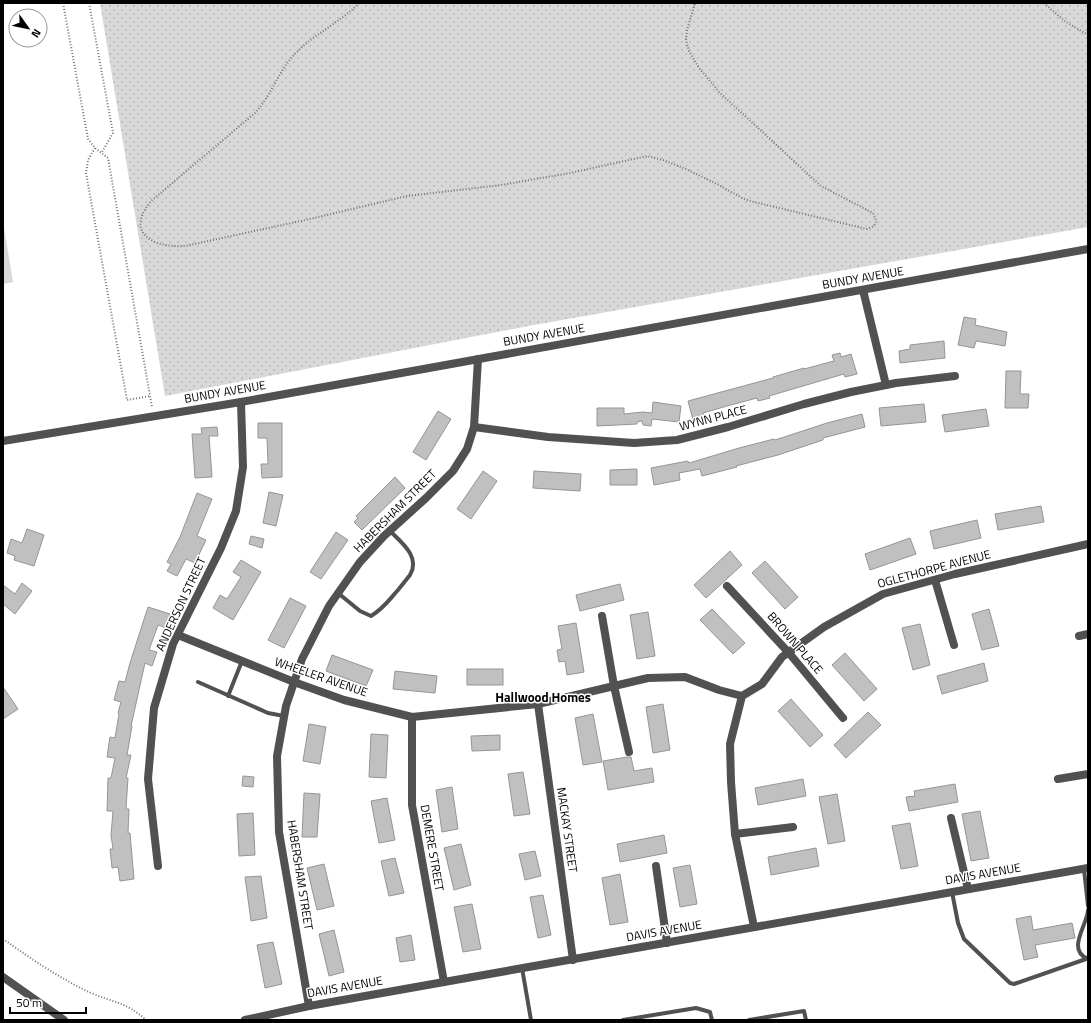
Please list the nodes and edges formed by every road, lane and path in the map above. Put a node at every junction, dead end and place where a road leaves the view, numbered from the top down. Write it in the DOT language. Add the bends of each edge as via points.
graph roads {
  1 [pos="63,3"];
  2 [pos="89,3"];
  3 [pos="359,3"];
  4 [pos="695,3"];
  5 [pos="1044,3"];
  6 [pos="1088,35"];
  7 [pos="95,148"];
  8 [pos="102,152"];
  9 [pos="1088,250"];
  10 [pos="863,290"];
  11 [pos="478,359"];
  12 [pos="955,376"];
  13 [pos="886,385"];
  14 [pos="150,396"];
  15 [pos="241,402"];
  16 [pos="153,416"];
  17 [pos="474,427"];
  18 [pos="3,441"];
  19 [pos="390,531"];
  20 [pos="1088,544"];
  21 [pos="935,580"];
  22 [pos="727,586"];
  23 [pos="338,592"];
  24 [pos="602,616"];
  25 [pos="1088,634"];
  26 [pos="178,635"];
  27 [pos="1079,636"];
  28 [pos="954,645"];
  29 [pos="789,653"];
  30 [pos="242,661"];
  31 [pos="198,682"];
  32 [pos="294,682"];
  33 [pos="614,686"];
  34 [pos="228,696"];
  35 [pos="742,696"];
  36 [pos="538,704"];
  37 [pos="284,716"];
  38 [pos="412,717"];
  39 [pos="843,718"];
  40 [pos="629,752"];
  41 [pos="1088,774"];
  42 [pos="1058,779"];
  43 [pos="951,818"];
  44 [pos="793,827"];
  45 [pos="735,834"];
  46 [pos="158,866"];
  47 [pos="656,866"];
  48 [pos="1086,868"];
  49 [pos="968,889"];
  50 [pos="952,892"];
  51 [pos="1088,906"];
  52 [pos="1088,910"];
  53 [pos="1086,925"];
  54 [pos="754,928"];
  55 [pos="3,939"];
  56 [pos="667,943"];
  57 [pos="1087,959"];
  58 [pos="573,960"];
  59 [pos="522,968"];
  60 [pos="3,977"];
  61 [pos="444,982"];
  62 [pos="309,1006"];
  63 [pos="64,1020"];
  64 [pos="146,1020"];
  65 [pos="245,1020"];
  66 [pos="531,1020"];
  67 [pos="623,1020"];
  68 [pos="712,1020"];
  69 [pos="749,1020"];
  70 [pos="806,1020"];
  1 -- 7 [label="path" via="88,139"];
  2 -- 8 [label="path" via="113,133"];
  3 -- 4 [label="path" via="301,47 255,113 151,201 140,223 145,235 158,244 185,246 407,196 540,178 647,156 686,169 750,201 861,228 870,229 874,226 876,218 873,213 821,186 720,93 699,68 686,40"];
  5 -- 6 [label="path" via="1066,22"];
  7 -- 8 [label="path"];
  7 -- 14 [label="path" via="88,160 86,173 127,400"];
  8 -- 14 [label="path" via="108,158"];
  9 -- 10 [label="street, BUNDY AVENUE"];
  10 -- 11 [label="street, BUNDY AVENUE"];
  10 -- 13 [label="street"];
  11 -- 15 [label="street, BUNDY AVENUE"];
  11 -- 17 [label="street, HABERSHAM STREET"];
  12 -- 13 [label="street, WYNN PLACE"];
  13 -- 17 [label="street, WYNN PLACE" via="804,404 677,440 634,443 548,437"];
  14 -- 16 [label="path"];
  15 -- 16 [label="street, BUNDY AVENUE"];
  15 -- 26 [label="street, ANDERSON STREET" via="242,467 236,511 221,548"];
  16 -- 18 [label="street, BUNDY AVENUE"];
  17 -- 19 [label="street, HABERSHAM STREET" via="467,449 453,471"];
  19 -- 23 [label="street, HABERSHAM STREET" via="360,562"];
  19 -- 23 [label="lane" via="407,548 413,564 410,574 382,610 371,616 360,611"];
  20 -- 21 [label="street, OGLETHORPE AVENUE"];
  21 -- 28 [label="street"];
  21 -- 29 [label="street, OGLETHORPE AVENUE" via="883,594 824,627"];
  22 -- 29 [label="street, BROWN PLACE"];
  23 -- 32 [label="street, HABERSHAM STREET" via="328,606 302,659"];
  24 -- 33 [label="street"];
  25 -- 27 [label="street"];
  26 -- 30 [label="street, WHEELER AVENUE"];
  26 -- 46 [label="street, ANDERSON STREET" via="154,708 148,779"];
  29 -- 35 [label="street, OGLETHORPE AVENUE" via="782,657 762,684"];
  29 -- 39 [label="street, BROWN PLACE"];
  30 -- 32 [label="street, WHEELER AVENUE"];
  30 -- 34 [label="lane"];
  31 -- 34 [label="lane"];
  32 -- 37 [label="street, HABERSHAM STREET"];
  32 -- 38 [label="street, WHEELER AVENUE" via="344,700"];
  33 -- 35 [label="street, WHEELER AVENUE" via="648,678 685,677"];
  33 -- 36 [label="street, WHEELER AVENUE"];
  33 -- 40 [label="street"];
  34 -- 37 [label="lane" via="268,713"];
  35 -- 45 [label="street" via="730,744"];
  36 -- 38 [label="street, WHEELER AVENUE"];
  36 -- 58 [label="street, MACKAY STREET"];
  37 -- 62 [label="street, HABERSHAM STREET" via="277,756 279,832"];
  38 -- 61 [label="street, DEMERE STREET" via="412,805"];
  41 -- 42 [label="street"];
  43 -- 49 [label="street"];
  44 -- 45 [label="street"];
  45 -- 54 [label="street"];
  47 -- 56 [label="street"];
  48 -- 49 [label="street, DAVIS AVENUE"];
  48 -- 51 [label="lane"];
  49 -- 50 [label="street, DAVIS AVENUE"];
  50 -- 54 [label="street, DAVIS AVENUE"];
  50 -- 57 [label="lane" via="964,939 1010,983 1014,984"];
  52 -- 53 [label="lane"];
  53 -- 57 [label="lane" via="1077,948"];
  54 -- 56 [label="street, DAVIS AVENUE"];
  55 -- 64 [label="path" via="49,970 89,992 129,1007"];
  56 -- 58 [label="street, DAVIS AVENUE"];
  58 -- 59 [label="street, DAVIS AVENUE"];
  59 -- 61 [label="street, DAVIS AVENUE"];
  59 -- 66 [label="lane"];
  60 -- 63 [label="street"];
  61 -- 62 [label="street, DAVIS AVENUE"];
  62 -- 65 [label="street, DAVIS AVENUE"];
  67 -- 68 [label="lane" via="696,1008 710,1012"];
  69 -- 70 [label="lane" via="804,1011"];
}
